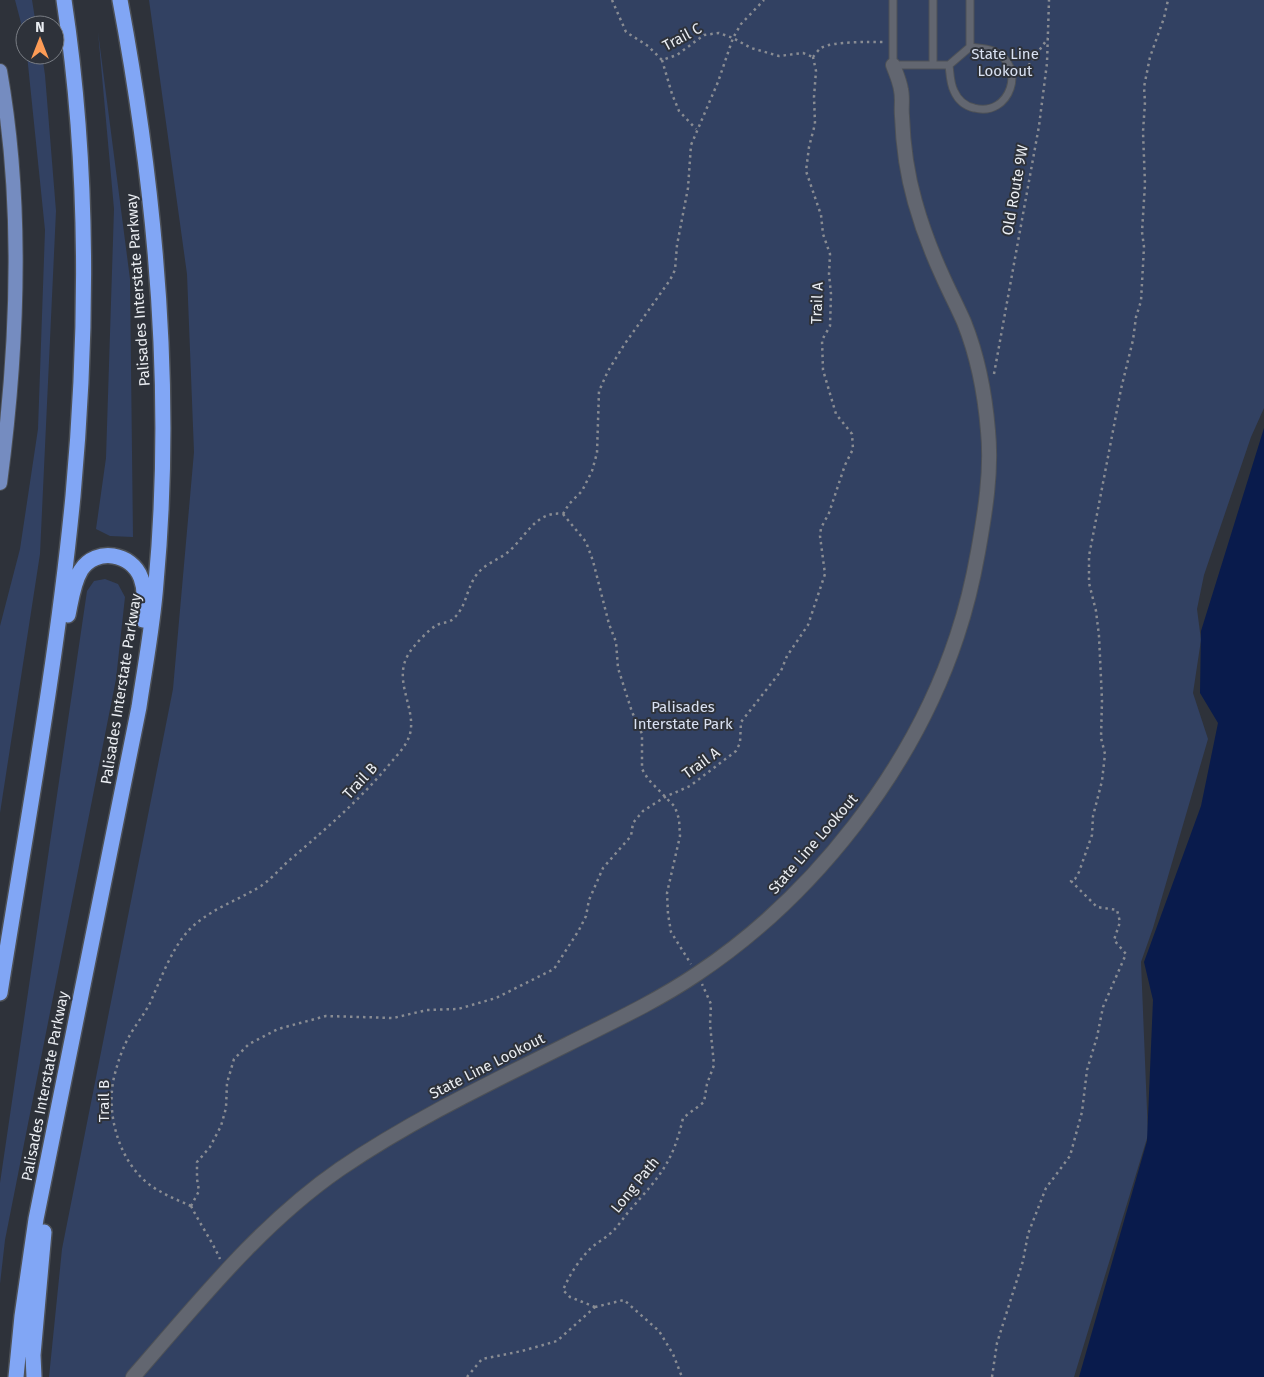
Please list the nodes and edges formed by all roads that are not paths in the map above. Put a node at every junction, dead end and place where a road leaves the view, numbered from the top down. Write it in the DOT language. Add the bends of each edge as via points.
graph roads {
  1 [pos="64,0"];
  2 [pos="120,0"];
  3 [pos="893,0"];
  4 [pos="933,0"];
  5 [pos="970,0"];
  6 [pos="970,47"];
  7 [pos="893,65"];
  8 [pos="933,65"];
  9 [pos="949,65"];
  10 [pos="0,70"];
  11 [pos="0,483"];
  12 [pos="139,707"];
  13 [pos="43,718"];
  14 [pos="20,866"];
  15 [pos="0,960"];
  16 [pos="0,993"];
  17 [pos="55,1122"];
  18 [pos="16,1377"];
  19 [pos="34,1377"];
  20 [pos="132,1377"];
  1 -- 13 [label="highway" via="74,72 81,171 82,320 73,495"];
  2 -- 12 [label="highway, Palisades Interstate Parkway" via="148,185 162,369 159,550 151,633"];
  3 -- 7 [label="lane"];
  4 -- 8 [label="lane"];
  5 -- 6 [label="lane"];
  6 -- 9 [label="lane"];
  6 -- 9 [label="lane" via="992,50 1007,62 1013,79 1002,102 994,107 977,109 969,106 958,98"];
  7 -- 8 [label="lane"];
  7 -- 20 [label="street, State Line Lookout" via="901,89 906,160 913,196 924,233 964,322 976,359 989,438 982,531 972,582 957,636 936,689 909,743 880,792 846,837 800,888 750,934 697,974 639,1008 440,1107 337,1171 269,1228 224,1272"];
  8 -- 9 [label="lane"];
  10 -- 11 [label="main road" via="12,166 15,288 11,384"];
  12 -- 13 [label="highway" via="143,585 132,564 106,556 90,561 76,580"];
  12 -- 17 [label="highway, Palisades Interstate Parkway"];
  13 -- 14 [label="highway"];
  14 -- 15 [label="highway"];
  14 -- 16 [label="highway"];
  17 -- 18 [label="highway, Palisades Interstate Parkway" via="30,1260"];
  17 -- 19 [label="highway" via="34,1332"];
}
